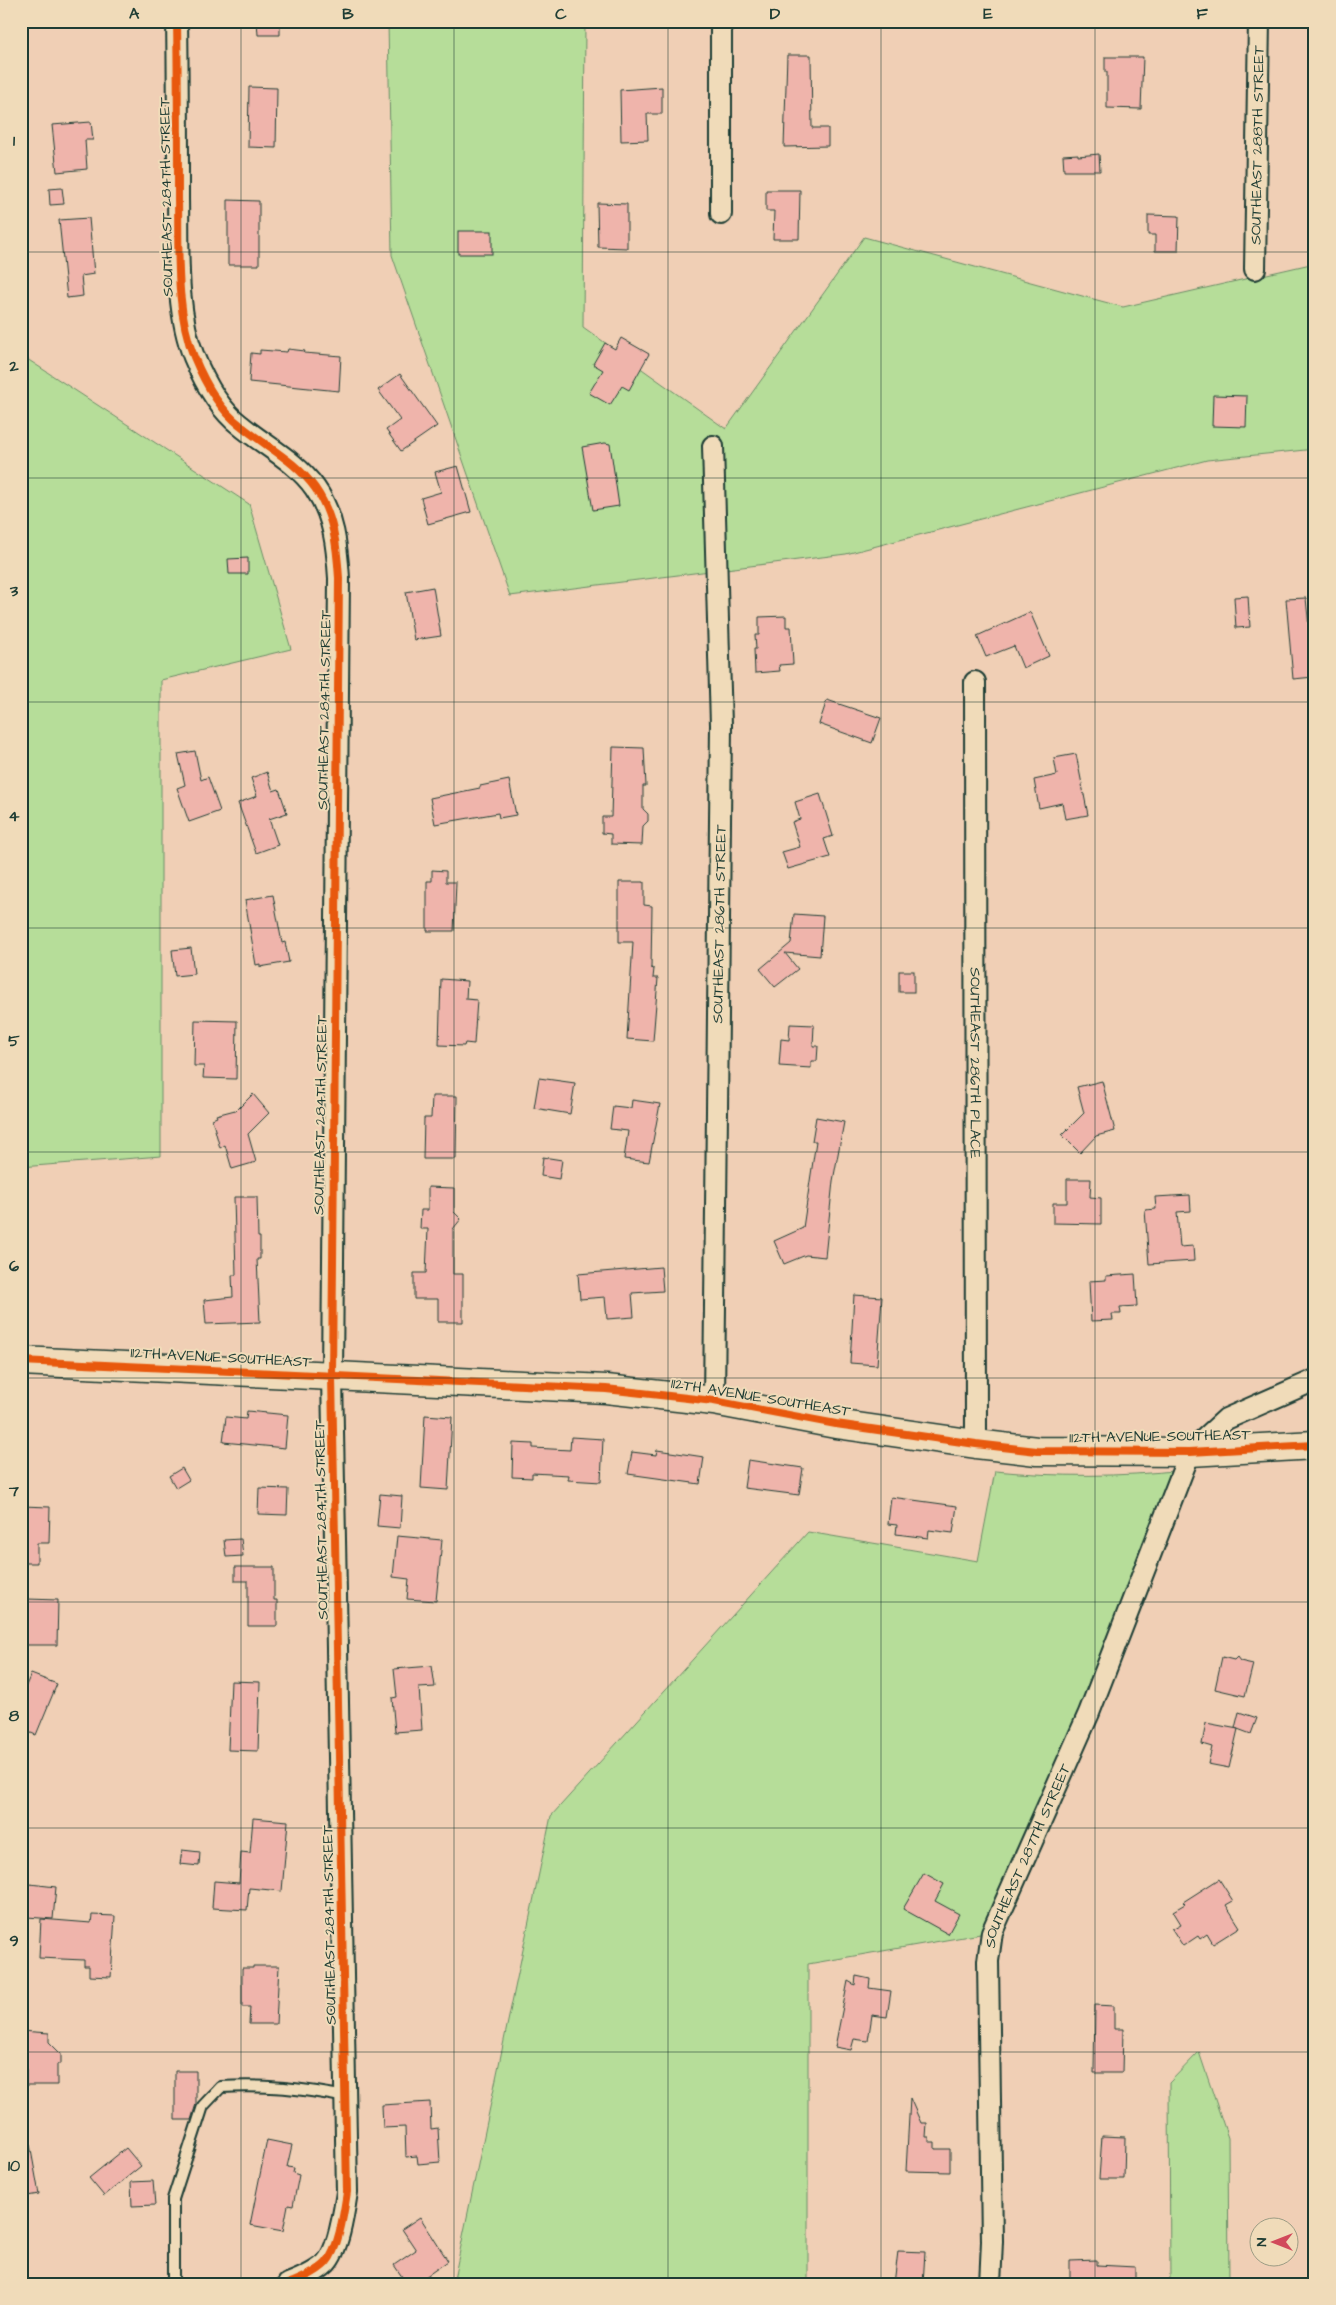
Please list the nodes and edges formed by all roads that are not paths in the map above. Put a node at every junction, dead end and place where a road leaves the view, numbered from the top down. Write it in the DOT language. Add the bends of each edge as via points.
graph roads {
  1 [pos="177,21"];
  2 [pos="721,21"];
  3 [pos="1259,21"];
  4 [pos="721,214"];
  5 [pos="1255,270"];
  6 [pos="713,446"];
  7 [pos="975,682"];
  8 [pos="21,1361"];
  9 [pos="332,1376"];
  10 [pos="1315,1380"];
  11 [pos="714,1401"];
  12 [pos="976,1444"];
  13 [pos="1315,1445"];
  14 [pos="1190,1452"];
  15 [pos="346,2097"];
  16 [pos="173,2284"];
  17 [pos="288,2284"];
  18 [pos="990,2284"];
  1 -- 9 [label="street, SOUTHEAST 284TH STREET" via="179,270 184,323 193,356 225,410 239,425 299,469 316,489 336,536 339,578"];
  2 -- 4 [label="street"];
  3 -- 5 [label="street, SOUTHEAST 288TH STREET"];
  6 -- 11 [label="street, SOUTHEAST 286TH STREET" via="721,725"];
  7 -- 12 [label="street, SOUTHEAST 286TH PLACE"];
  8 -- 9 [label="street, 112TH AVENUE SOUTHEAST"];
  9 -- 11 [label="street, 112TH AVENUE SOUTHEAST" via="606,1390"];
  9 -- 15 [label="street, SOUTHEAST 284TH STREET"];
  10 -- 14 [label="street" via="1226,1419"];
  11 -- 12 [label="street, 112TH AVENUE SOUTHEAST" via="836,1424"];
  12 -- 14 [label="street, 112TH AVENUE SOUTHEAST" via="1037,1451"];
  13 -- 14 [label="street, 112TH AVENUE SOUTHEAST"];
  14 -- 18 [label="street, SOUTHEAST 287TH STREET" via="1089,1713 992,1932 988,1961"];
  15 -- 16 [label="lane" via="294,2088 221,2087 203,2106 173,2199"];
  15 -- 17 [label="street, SOUTHEAST 284TH STREET" via="347,2192 340,2232 327,2262"];
}
